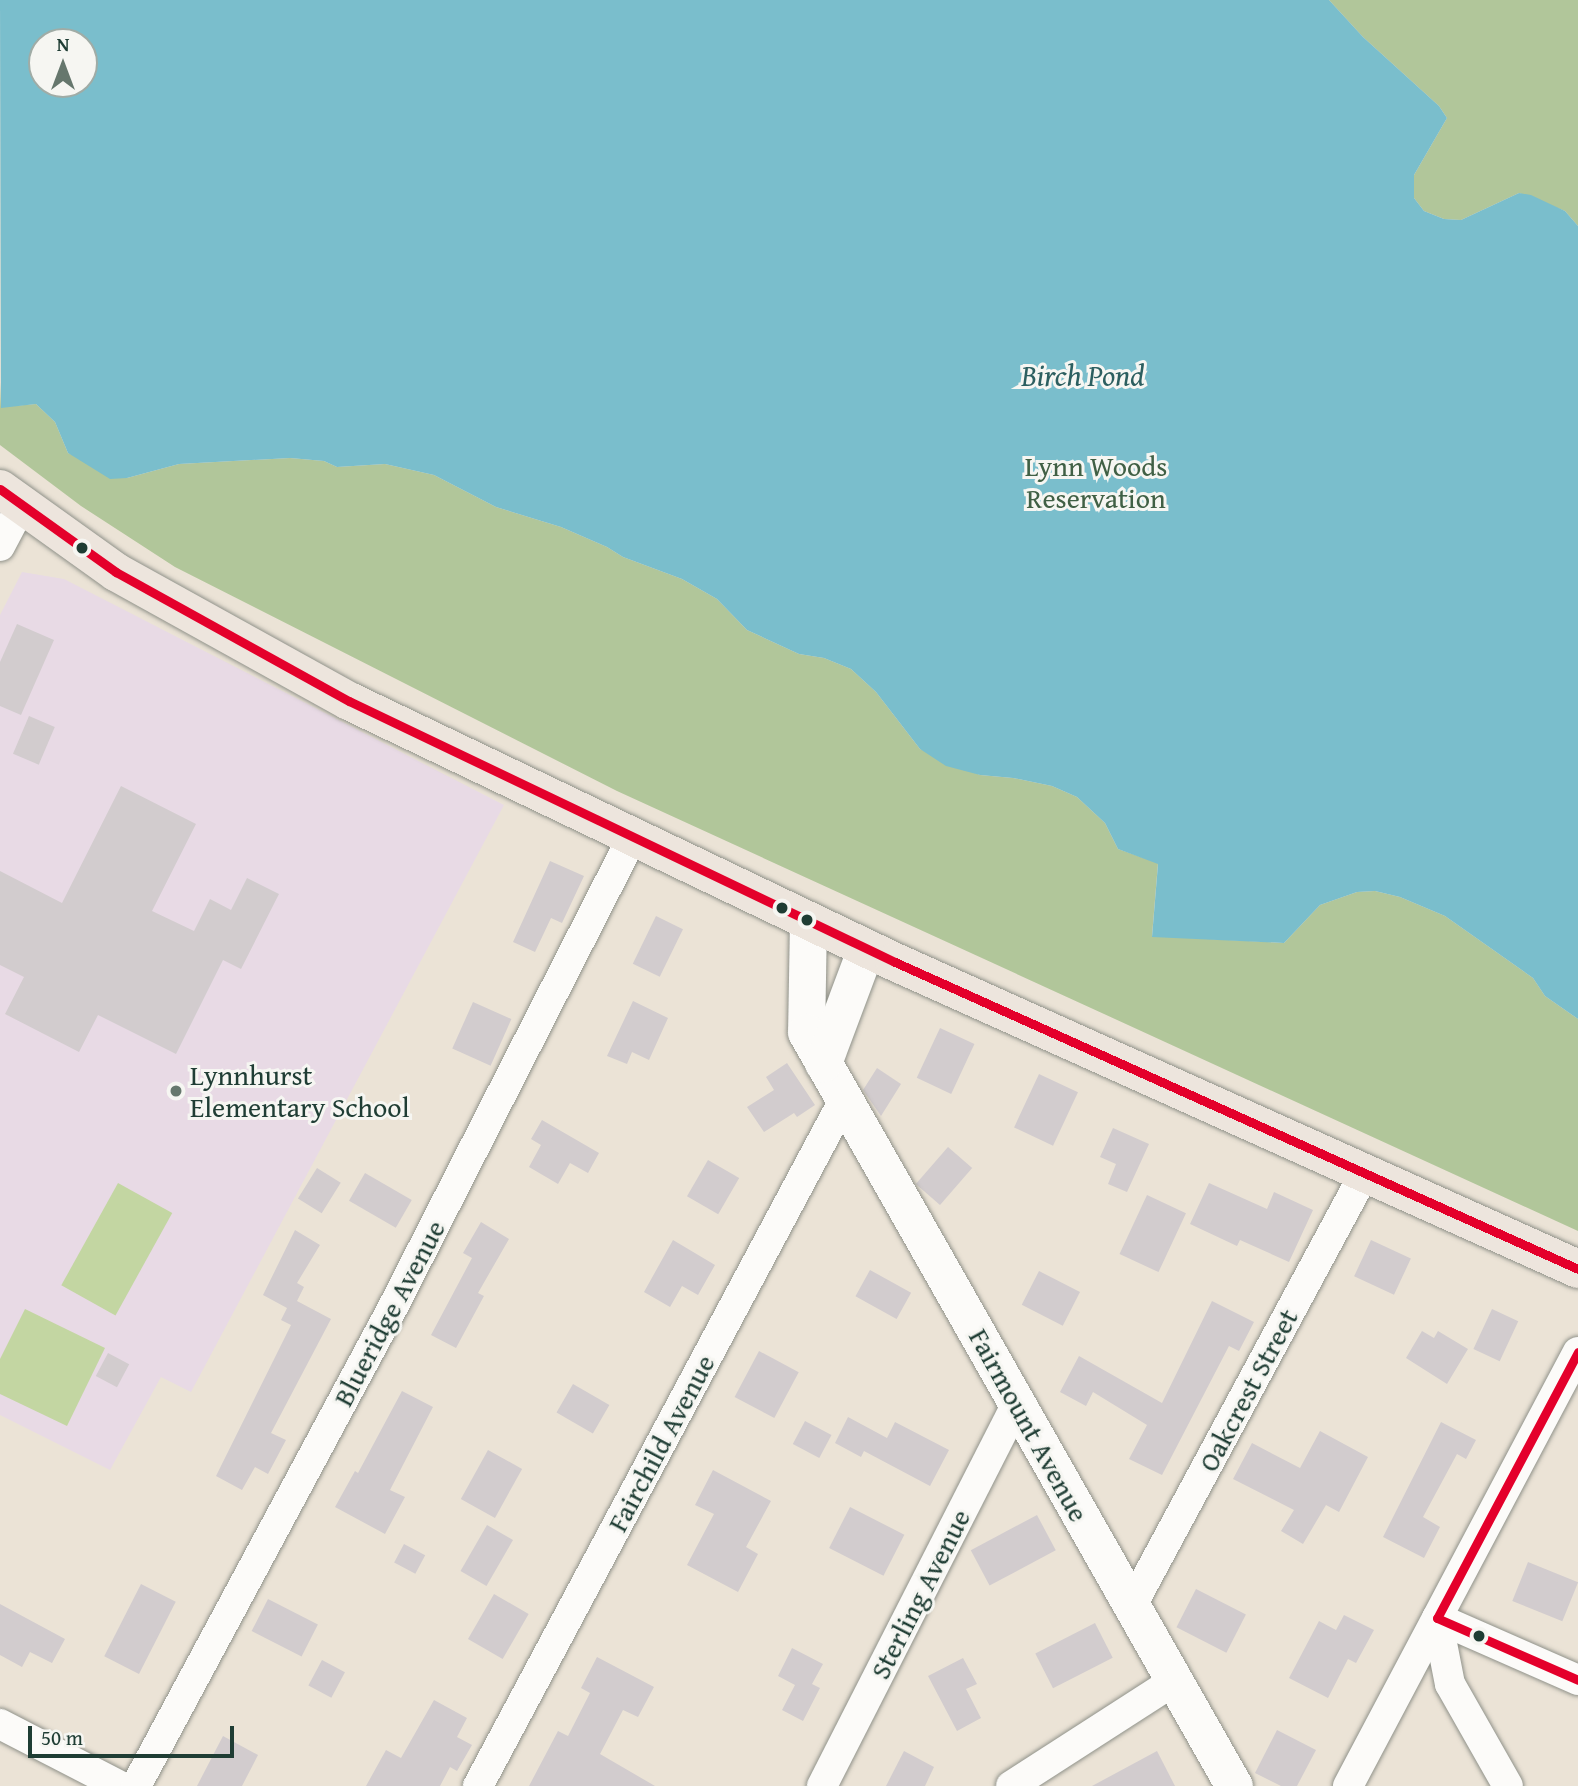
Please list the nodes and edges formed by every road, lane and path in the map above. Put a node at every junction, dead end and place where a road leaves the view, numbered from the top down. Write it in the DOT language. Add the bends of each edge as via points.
graph roads {
  1 [pos="11,498"];
  2 [pos="0,546"];
  3 [pos="633,836"];
  4 [pos="808,921"];
  5 [pos="866,948"];
  6 [pos="823,1063"];
  7 [pos="844,1100"];
  8 [pos="1365,1173"];
  9 [pos="1578,1269"];
  10 [pos="1578,1352"];
  11 [pos="1017,1403"];
  12 [pos="1131,1607"];
  13 [pos="1437,1618"];
  14 [pos="1578,1680"];
  15 [pos="1174,1681"];
  16 [pos="0,1724"];
  17 [pos="120,1786"];
  18 [pos="136,1786"];
  19 [pos="478,1786"];
  20 [pos="822,1786"];
  21 [pos="1011,1786"];
  22 [pos="1234,1786"];
  23 [pos="1348,1786"];
  24 [pos="1508,1786"];
  1 -- 2 [label="street"];
  1 -- 3 [label="main road" via="116,572 274,661"];
  3 -- 4 [label="main road"];
  3 -- 18 [label="street, Blueridge Avenue" via="393,1307"];
  4 -- 5 [label="main road"];
  4 -- 6 [label="street, Fairmount Avenue" via="806,1032"];
  5 -- 6 [label="street"];
  5 -- 8 [label="main road"];
  6 -- 7 [label="street, Fairmount Avenue"];
  7 -- 11 [label="street, Fairmount Avenue"];
  7 -- 19 [label="street, Fairchild Avenue"];
  8 -- 9 [label="main road"];
  8 -- 12 [label="street, Oakcrest Street"];
  10 -- 13 [label="street"];
  11 -- 12 [label="street, Fairmount Avenue"];
  11 -- 20 [label="street, Sterling Avenue"];
  12 -- 15 [label="street, Fairmount Avenue"];
  13 -- 14 [label="street"];
  13 -- 23 [label="street"];
  13 -- 24 [label="street" via="1450,1684"];
  15 -- 21 [label="street"];
  15 -- 22 [label="street, Fairmount Avenue"];
  16 -- 17 [label="street"];
}
